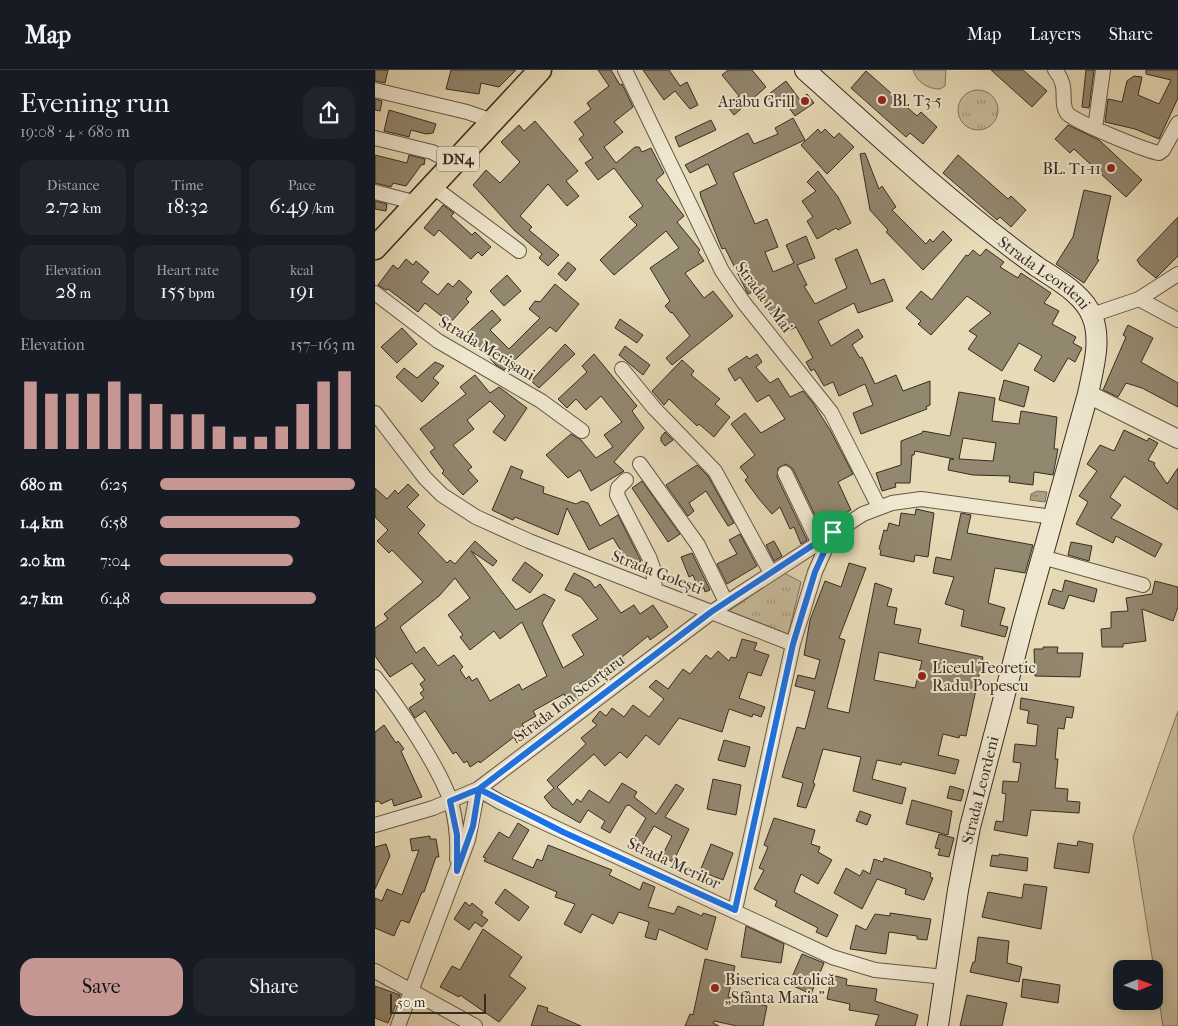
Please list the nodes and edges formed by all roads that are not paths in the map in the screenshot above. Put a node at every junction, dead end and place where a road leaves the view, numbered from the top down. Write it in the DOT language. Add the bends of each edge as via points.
graph roads {
  1 [pos="539,70"];
  2 [pos="625,70"];
  3 [pos="1055,70"];
  4 [pos="1103,70"];
  5 [pos="809,71"];
  6 [pos="375,90"];
  7 [pos="493,121"];
  8 [pos="1178,123"];
  9 [pos="1095,128"];
  10 [pos="375,138"];
  11 [pos="454,163"];
  12 [pos="432,186"];
  13 [pos="375,192"];
  14 [pos="417,203"];
  15 [pos="375,248"];
  16 [pos="519,251"];
  17 [pos="1178,274"];
  18 [pos="375,293"];
  19 [pos="1139,299"];
  20 [pos="1092,316"];
  21 [pos="1178,320"];
  22 [pos="623,369"];
  23 [pos="1088,394"];
  24 [pos="375,413"];
  25 [pos="582,431"];
  26 [pos="1178,439"];
  27 [pos="640,464"];
  28 [pos="785,473"];
  29 [pos="626,480"];
  30 [pos="879,507"];
  31 [pos="1053,517"];
  32 [pos="833,532"];
  33 [pos="818,542"];
  34 [pos="1042,557"];
  35 [pos="771,573"];
  36 [pos="1143,585"];
  37 [pos="655,590"];
  38 [pos="726,602"];
  39 [pos="711,612"];
  40 [pos="793,644"];
  41 [pos="375,677"];
  42 [pos="479,789"];
  43 [pos="450,801"];
  44 [pos="375,825"];
  45 [pos="457,871"];
  46 [pos="735,910"];
  47 [pos="375,971"];
  48 [pos="945,977"];
  49 [pos="412,991"];
  50 [pos="398,1026"];
  51 [pos="475,1026"];
  52 [pos="938,1026"];
  1 -- 7 [label="main road, DN4"];
  2 -- 30 [label="street, Strada 1 Mai" via="722,271 831,412"];
  3 -- 9 [label="street" via="1065,88 1068,115"];
  4 -- 9 [label="street"];
  5 -- 20 [label="main road, Strada Leordeni" via="952,201 1077,296"];
  6 -- 7 [label="street"];
  7 -- 11 [label="main road, DN4"];
  8 -- 9 [label="street" via="1159,153"];
  10 -- 11 [label="street" via="433,152"];
  11 -- 12 [label="main road, DN4"];
  12 -- 14 [label="main road, DN4"];
  12 -- 16 [label="street"];
  13 -- 14 [label="street"];
  14 -- 15 [label="main road, DN4"];
  17 -- 19 [label="street"];
  18 -- 25 [label="street, Strada Merișani" via="438,341 541,400"];
  19 -- 20 [label="street"];
  19 -- 21 [label="street"];
  20 -- 23 [label="main road, Strada Leordeni" via="1097,341"];
  22 -- 35 [label="street" via="638,390 715,471"];
  23 -- 26 [label="street"];
  23 -- 31 [label="main road, Strada Leordeni"];
  24 -- 37 [label="street, Strada Golești" via="425,478 458,507 529,541"];
  27 -- 38 [label="street" via="698,545"];
  28 -- 33 [label="street"];
  29 -- 37 [label="street" via="617,488 617,495 649,557"];
  30 -- 31 [label="street, Strada Ion Scorțaru" via="906,500 934,500"];
  30 -- 32 [label="street, Strada Ion Scorțaru"];
  31 -- 34 [label="main road, Strada Leordeni"];
  32 -- 33 [label="street, Strada Ion Scorțaru"];
  32 -- 40 [label="street" via="815,572"];
  33 -- 35 [label="street, Strada Ion Scorțaru"];
  34 -- 36 [label="street"];
  34 -- 48 [label="main road, Strada Leordeni" via="970,827"];
  35 -- 38 [label="street, Strada Ion Scorțaru"];
  37 -- 39 [label="street, Strada Golești"];
  38 -- 39 [label="street, Strada Ion Scorțaru"];
  39 -- 40 [label="street, Strada Golești"];
  39 -- 42 [label="street, Strada Ion Scorțaru"];
  40 -- 46 [label="street"];
  41 -- 43 [label="street" via="420,744"];
  42 -- 43 [label="street, Strada Ion Scorțaru"];
  42 -- 45 [label="street" via="473,826"];
  42 -- 46 [label="street, Strada Merilor" via="563,832"];
  43 -- 44 [label="street, Strada Ion Scorțaru"];
  43 -- 45 [label="street" via="457,835"];
  45 -- 49 [label="street"];
  46 -- 48 [label="street, Strada Merilor" via="848,964"];
  47 -- 49 [label="street"];
  48 -- 52 [label="main road, Strada Leordeni"];
  49 -- 50 [label="street"];
  49 -- 51 [label="street"];
}
